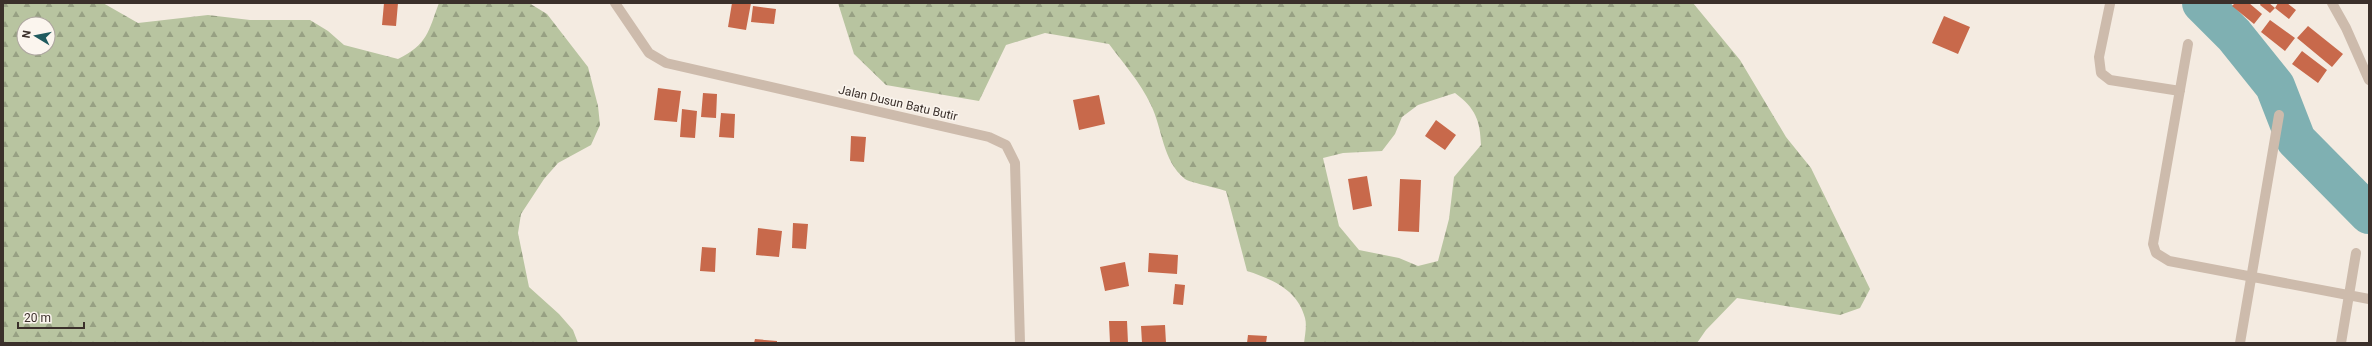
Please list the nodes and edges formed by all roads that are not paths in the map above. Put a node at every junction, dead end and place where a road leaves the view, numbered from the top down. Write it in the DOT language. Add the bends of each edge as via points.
graph roads {
  1 [pos="615,3"];
  2 [pos="2332,3"];
  3 [pos="2110,4"];
  4 [pos="2188,44"];
  5 [pos="2369,80"];
  6 [pos="2180,91"];
  7 [pos="2280,115"];
  8 [pos="2356,253"];
  9 [pos="2251,277"];
  10 [pos="2349,296"];
  11 [pos="2369,299"];
  12 [pos="1020,343"];
  13 [pos="2240,343"];
  14 [pos="2341,343"];
  1 -- 12 [label="street, Jalan Dusun Batu Butir" via="646,50 666,63 989,137 1006,145 1016,163"];
  2 -- 5 [label="street"];
  3 -- 6 [label="street" via="2099,57 2101,73 2110,80"];
  4 -- 6 [label="street"];
  6 -- 9 [label="street" via="2153,248 2161,257 2170,261"];
  7 -- 9 [label="street"];
  8 -- 10 [label="street"];
  9 -- 10 [label="street"];
  9 -- 13 [label="street"];
  10 -- 11 [label="street"];
  10 -- 14 [label="street"];
}
